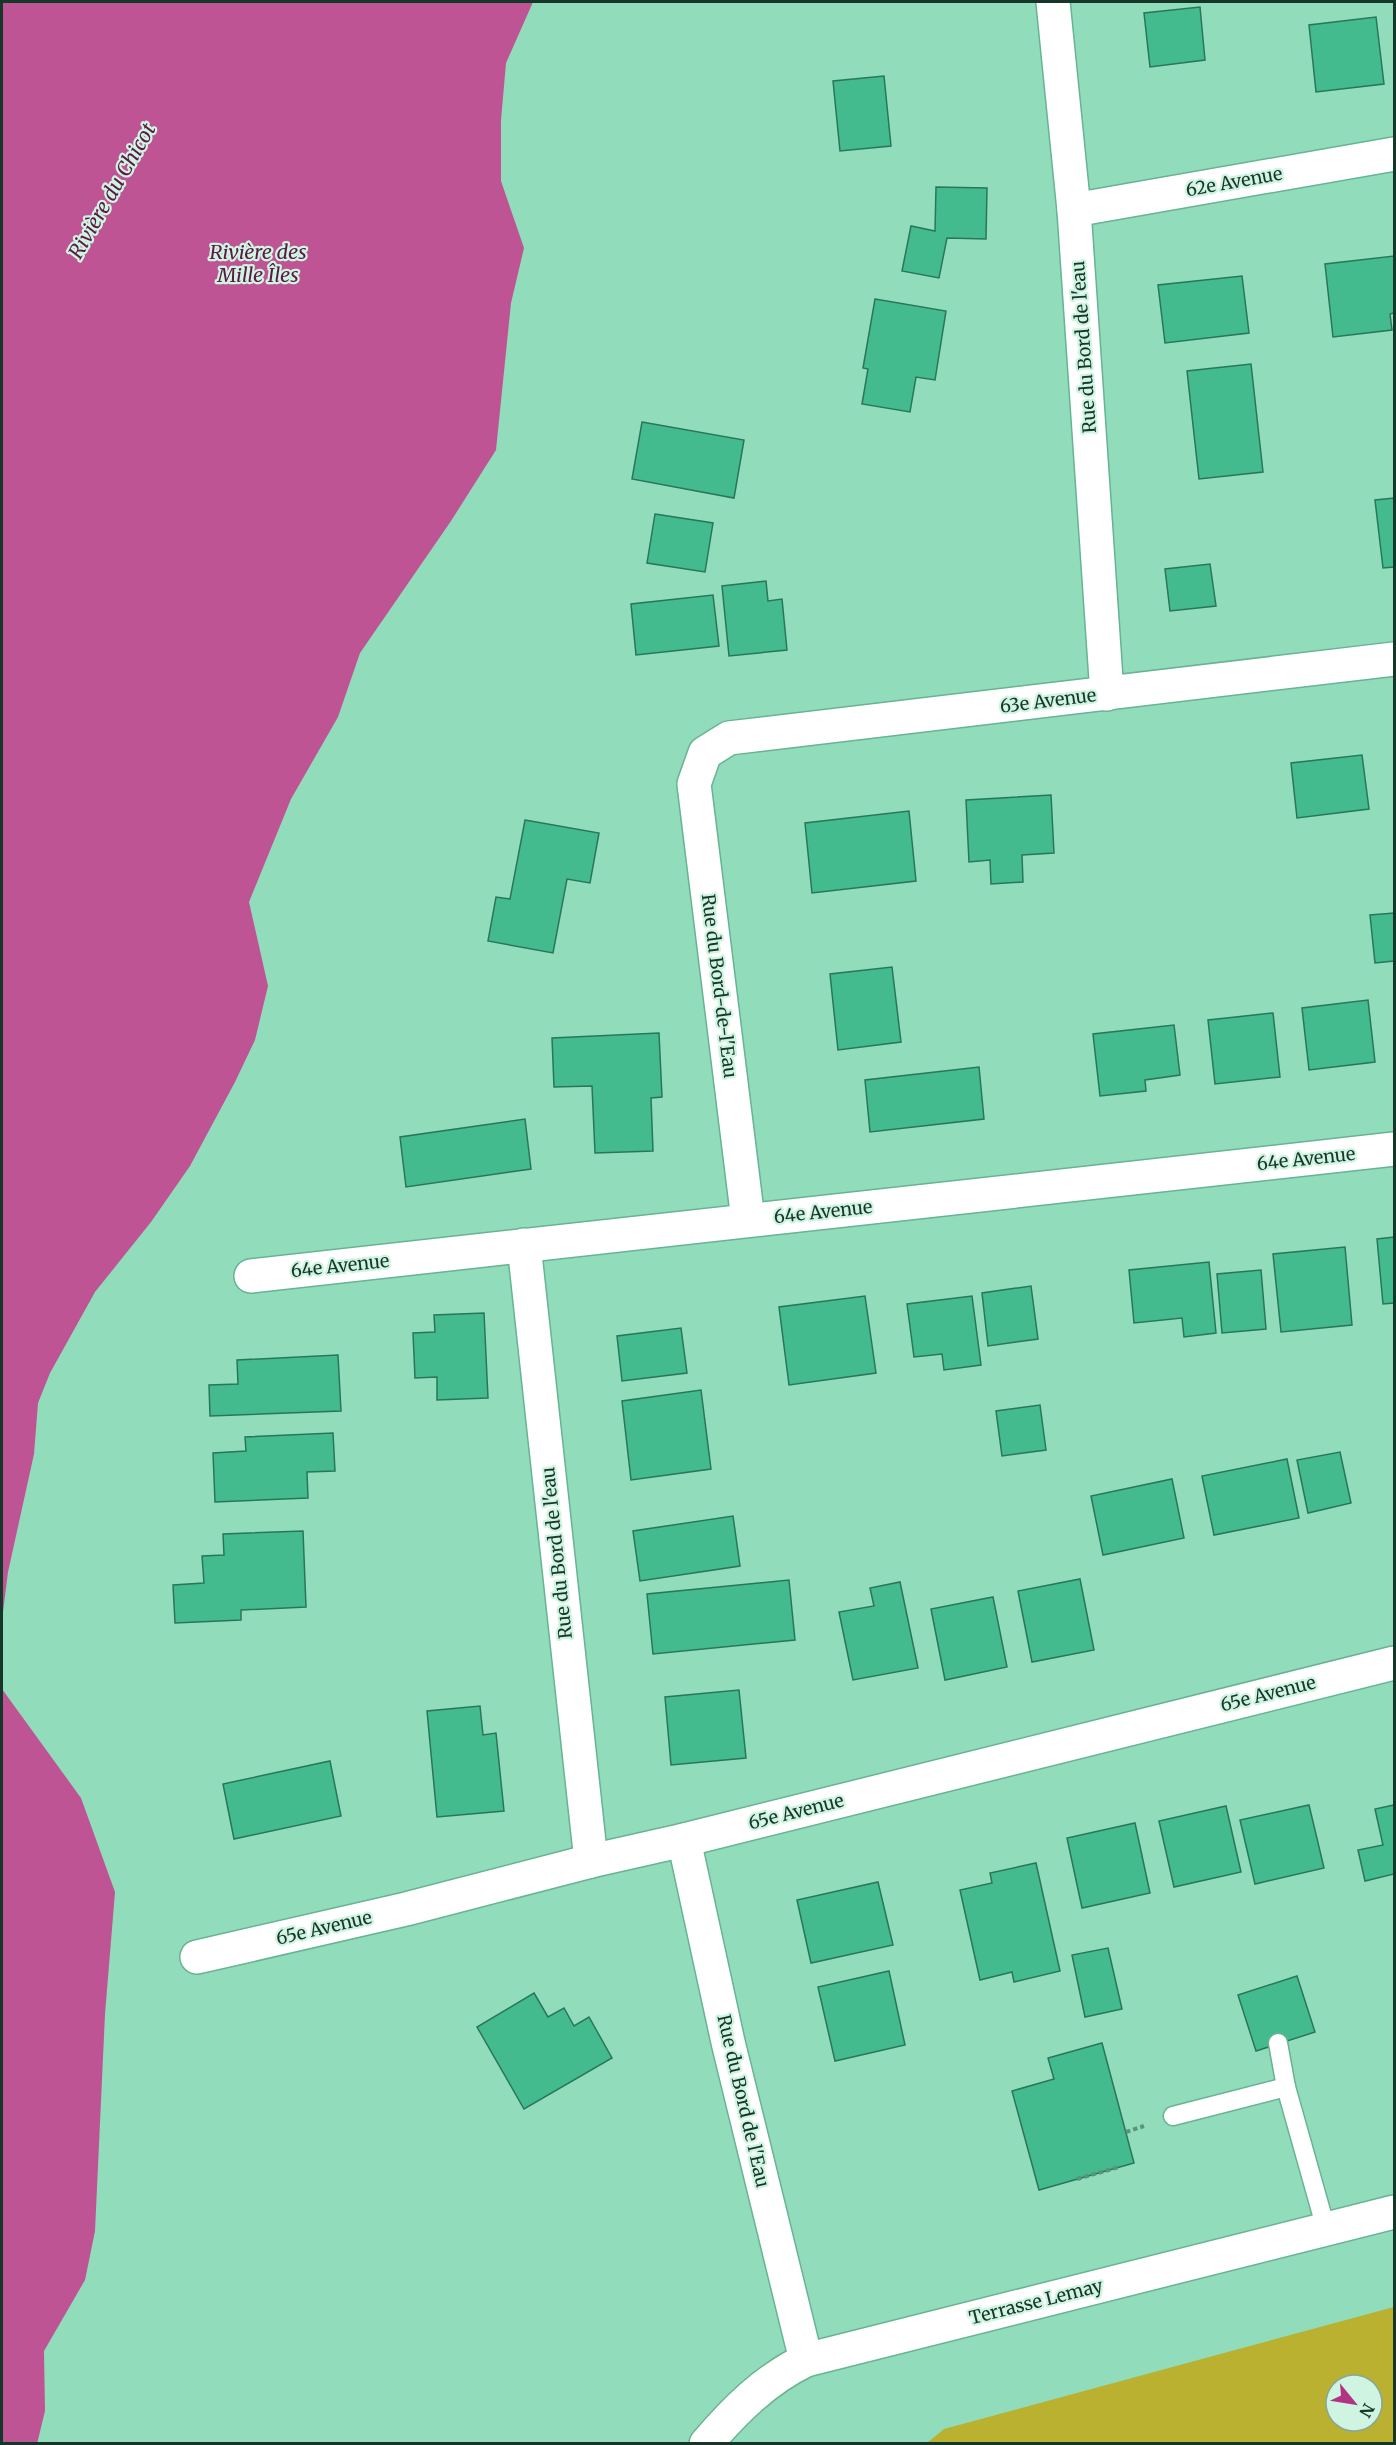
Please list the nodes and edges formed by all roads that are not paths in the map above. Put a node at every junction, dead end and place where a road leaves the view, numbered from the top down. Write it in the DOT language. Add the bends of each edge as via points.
graph roads {
  1 [pos="1053,2"];
  2 [pos="1395,154"];
  3 [pos="1074,210"];
  4 [pos="1395,659"];
  5 [pos="1107,694"];
  6 [pos="705,753"];
  7 [pos="1395,1149"];
  8 [pos="748,1220"];
  9 [pos="524,1245"];
  10 [pos="251,1276"];
  11 [pos="1395,1663"];
  12 [pos="684,1840"];
  13 [pos="591,1861"];
  14 [pos="197,1957"];
  15 [pos="1278,2043"];
  16 [pos="1286,2087"];
  17 [pos="1173,2116"];
  18 [pos="1395,2212"];
  19 [pos="1326,2229"];
  20 [pos="806,2360"];
  21 [pos="706,2444"];
  1 -- 3 [label="street, Rue du Bord de l'eau"];
  2 -- 3 [label="street, 62e Avenue"];
  3 -- 5 [label="street, Rue du Bord de l'eau"];
  4 -- 5 [label="street, 63e Avenue"];
  5 -- 6 [label="street, 63e Avenue" via="729,738"];
  6 -- 8 [label="street, Rue du Bord-de-l'Eau" via="694,784"];
  7 -- 8 [label="street, 64e Avenue"];
  8 -- 9 [label="street, 64e Avenue"];
  9 -- 10 [label="street, 64e Avenue"];
  9 -- 13 [label="street, Rue du Bord de l'eau"];
  11 -- 12 [label="street, 65e Avenue"];
  12 -- 13 [label="street, 65e Avenue"];
  12 -- 20 [label="street, Rue du Bord de l'Eau" via="728,2042"];
  13 -- 14 [label="street, 65e Avenue"];
  15 -- 16 [label="lane"];
  16 -- 17 [label="lane"];
  16 -- 19 [label="lane"];
  18 -- 19 [label="street, Terrasse Lemay"];
  19 -- 20 [label="street, Terrasse Lemay"];
  20 -- 21 [label="street, Terrasse Lemay" via="753,2394"];
}
